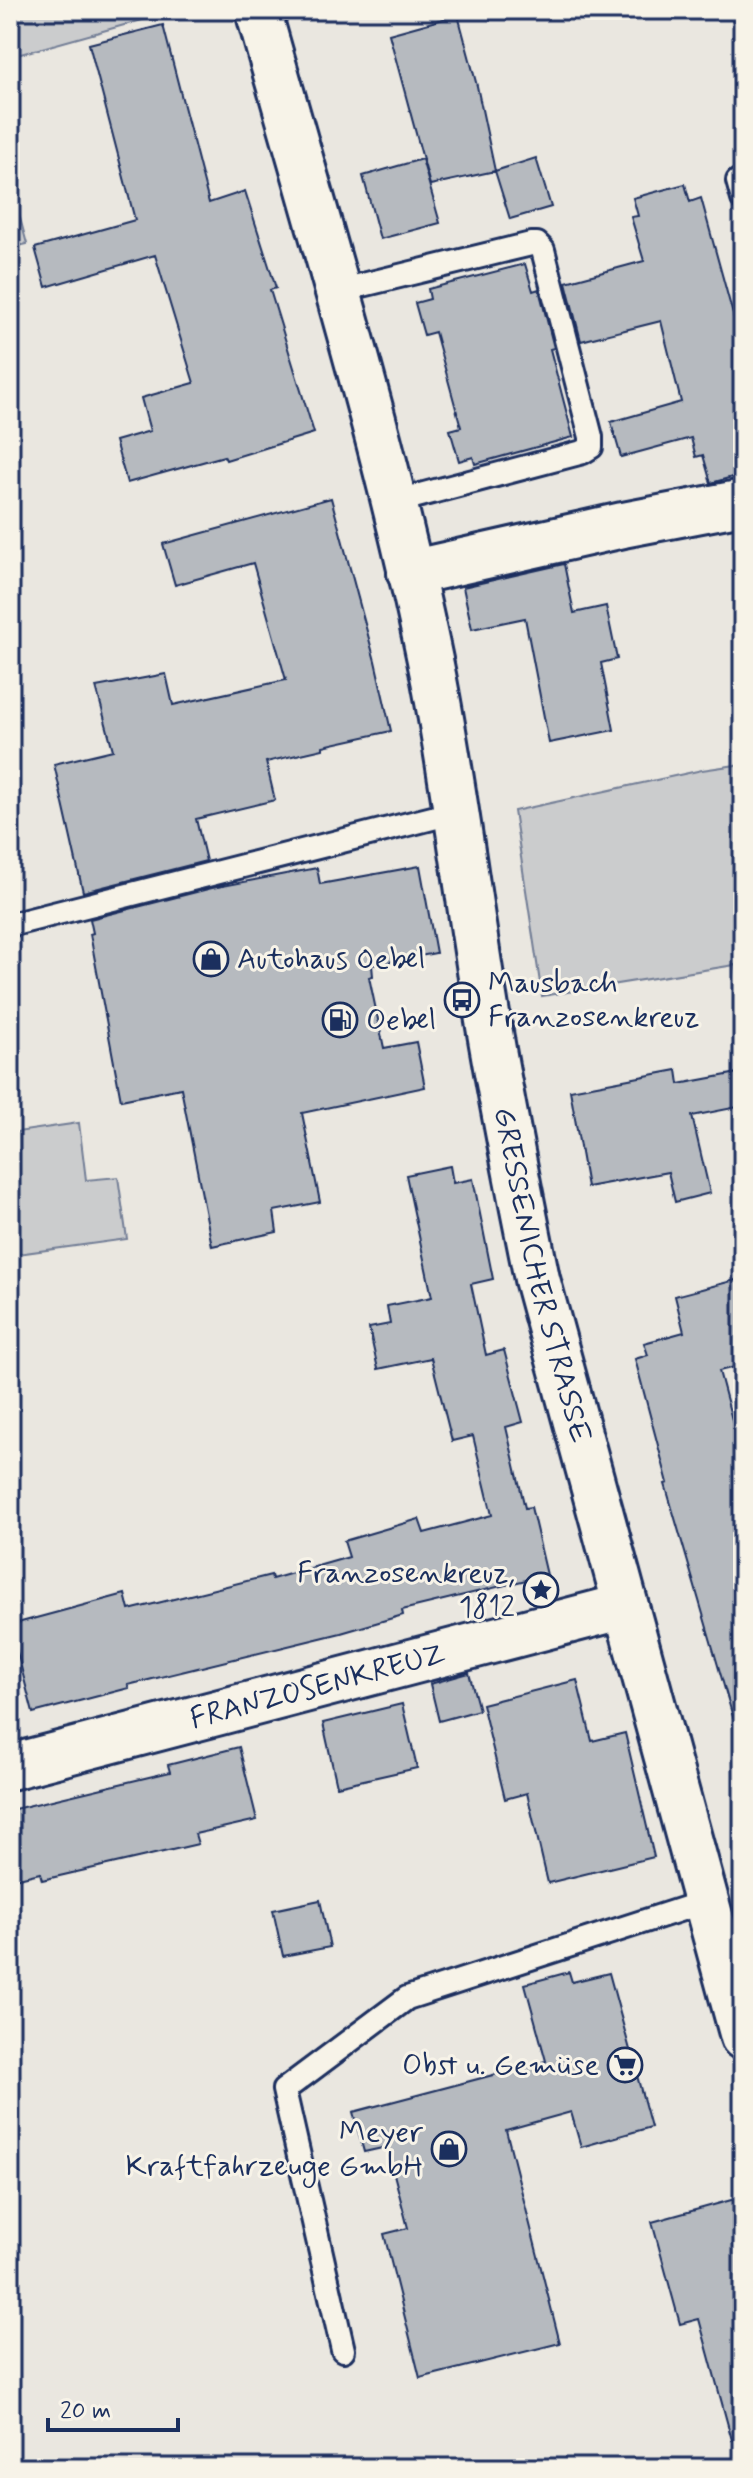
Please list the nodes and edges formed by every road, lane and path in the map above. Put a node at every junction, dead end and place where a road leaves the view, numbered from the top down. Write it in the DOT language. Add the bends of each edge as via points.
graph roads {
  1 [pos="258,10"];
  2 [pos="338,291"];
  3 [pos="394,502"];
  4 [pos="743,502"];
  5 [pos="410,573"];
  6 [pos="456,812"];
  7 [pos="10,925"];
  8 [pos="625,1606"];
  9 [pos="10,1767"];
  10 [pos="707,1901"];
  11 [pos="743,2037"];
  12 [pos="343,2350"];
  1 -- 2 [label="main road, GRESSENICHER STRASSE"];
  2 -- 3 [label="main road, GRESSENICHER STRASSE"];
  2 -- 3 [label="lane" via="531,244 543,250 591,447"];
  3 -- 5 [label="main road, GRESSENICHER STRASSE"];
  4 -- 5 [label="main road"];
  5 -- 6 [label="main road, GRESSENICHER STRASSE"];
  6 -- 7 [label="lane"];
  6 -- 8 [label="main road, GRESSENICHER STRASSE" via="484,999 537,1279"];
  8 -- 9 [label="main road, FRANZOSENKREUZ"];
  8 -- 10 [label="main road, GRESSENICHER STRASSE"];
  10 -- 11 [label="main road, GRESSENICHER STRASSE"];
  10 -- 12 [label="lane" via="407,1998 284,2090"];
}
